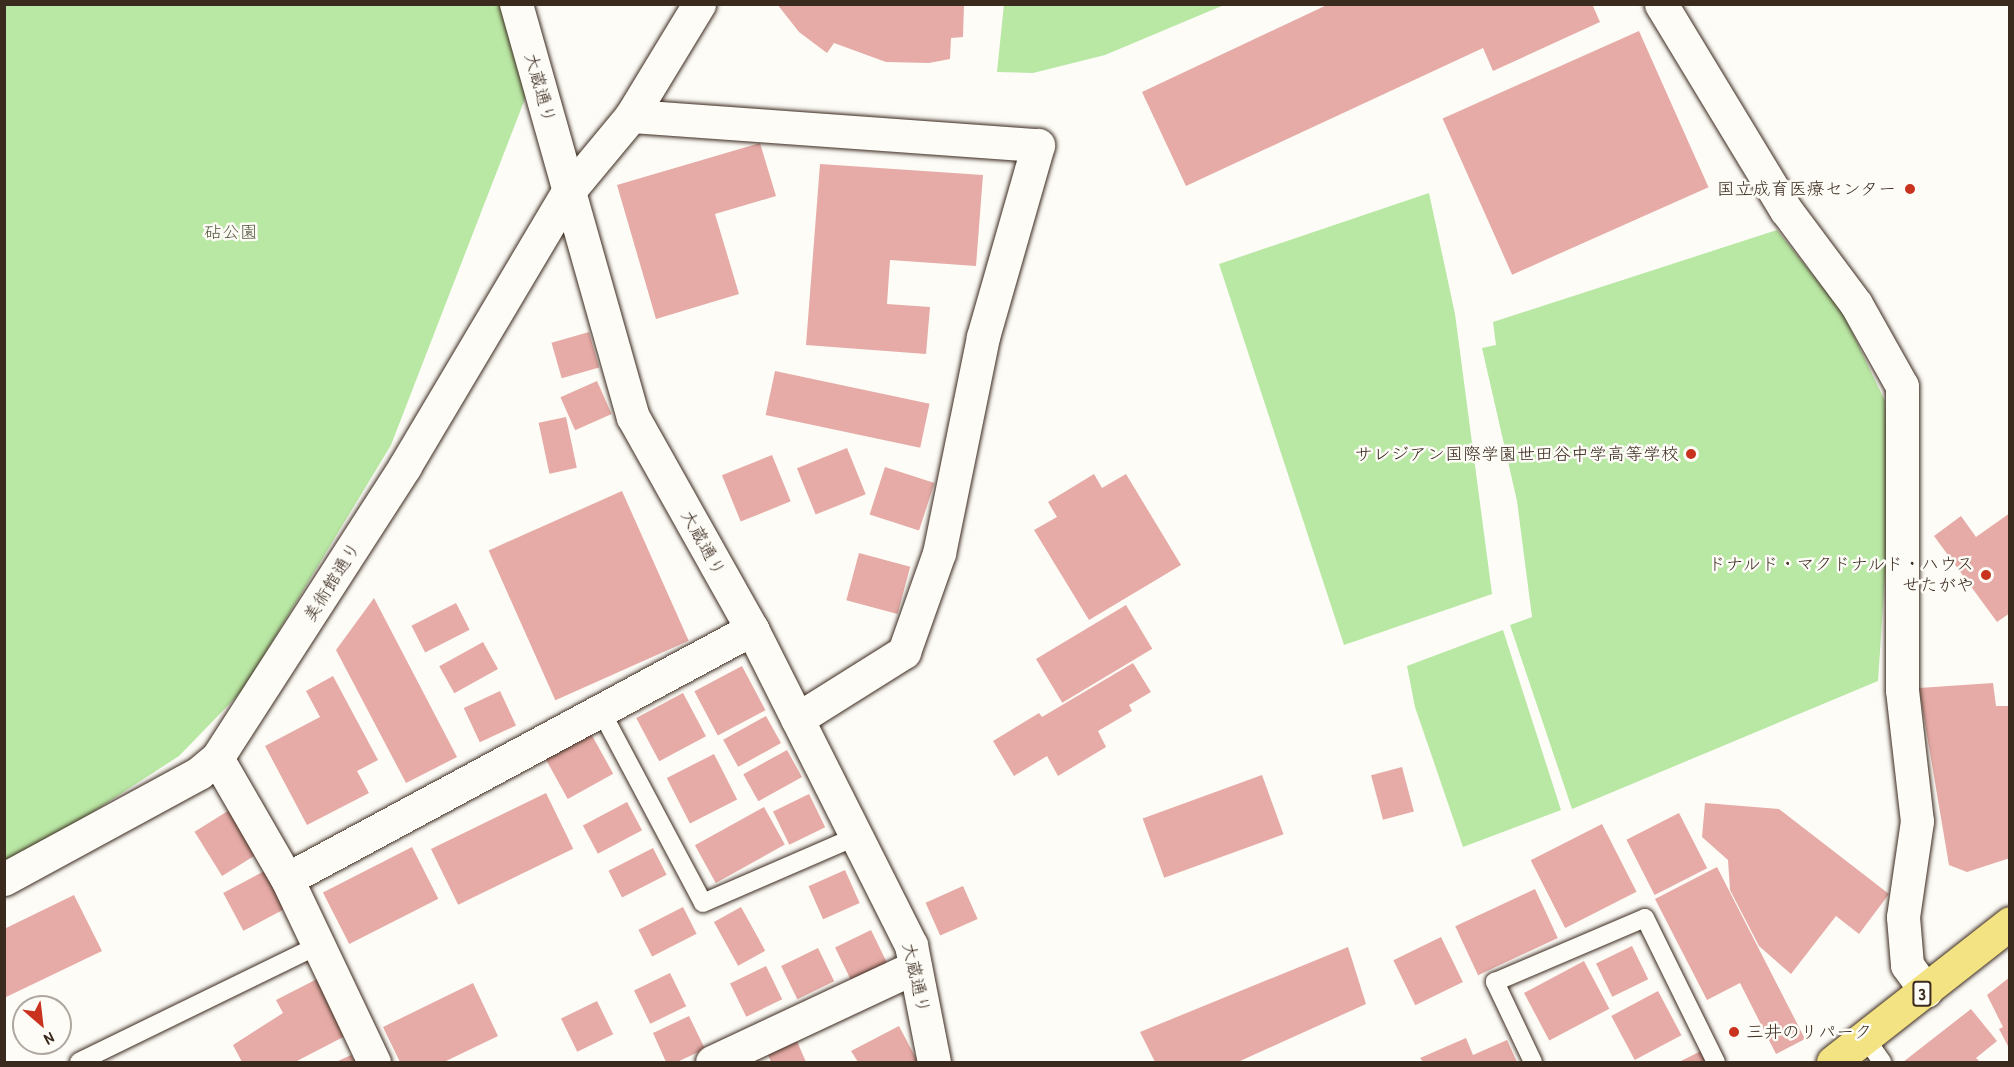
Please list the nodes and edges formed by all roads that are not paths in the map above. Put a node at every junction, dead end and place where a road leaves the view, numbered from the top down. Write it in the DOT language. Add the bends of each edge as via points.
graph roads {
  1 [pos="516,4"];
  2 [pos="699,4"];
  3 [pos="1661,4"];
  4 [pos="631,116"];
  5 [pos="568,192"];
  6 [pos="752,629"];
  7 [pos="601,711"];
  8 [pos="797,719"];
  9 [pos="218,758"];
  10 [pos="856,836"];
  11 [pos="4,879"];
  12 [pos="287,879"];
  13 [pos="2010,923"];
  14 [pos="319,945"];
  15 [pos="915,967"];
  16 [pos="1926,991"];
  17 [pos="1873,1049"];
  18 [pos="79,1062"];
  19 [pos="374,1062"];
  20 [pos="712,1062"];
  21 [pos="933,1062"];
  22 [pos="1533,1062"];
  23 [pos="1716,1062"];
  24 [pos="1833,1062"];
  1 -- 5 [label="street, 大蔵通り"];
  2 -- 4 [label="street, 美術館通り"];
  3 -- 16 [label="street" via="1785,210 1856,304 1902,386 1902,690 1917,821 1903,917 1907,965"];
  4 -- 5 [label="street, 美術館通り"];
  4 -- 8 [label="street" via="1038,145 983,337 939,554 904,652"];
  5 -- 6 [label="street, 大蔵通り" via="633,417"];
  5 -- 9 [label="street, 美術館通り" via="405,466"];
  6 -- 7 [label="street"];
  6 -- 8 [label="street, 大蔵通り"];
  7 -- 10 [label="lane" via="703,903"];
  7 -- 12 [label="street"];
  8 -- 10 [label="street, 大蔵通り"];
  9 -- 11 [label="street, 美術館通り" via="199,773"];
  9 -- 12 [label="street"];
  10 -- 15 [label="street, 大蔵通り" via="911,945"];
  12 -- 14 [label="street"];
  13 -- 16 [label="main road, 3"];
  14 -- 18 [label="lane"];
  14 -- 19 [label="street"];
  15 -- 20 [label="street"];
  15 -- 21 [label="street, 大蔵通り"];
  16 -- 17 [label="main road, 3"];
  17 -- 24 [label="main road, 3"];
  22 -- 23 [label="lane" via="1495,982 1645,918"];
}
